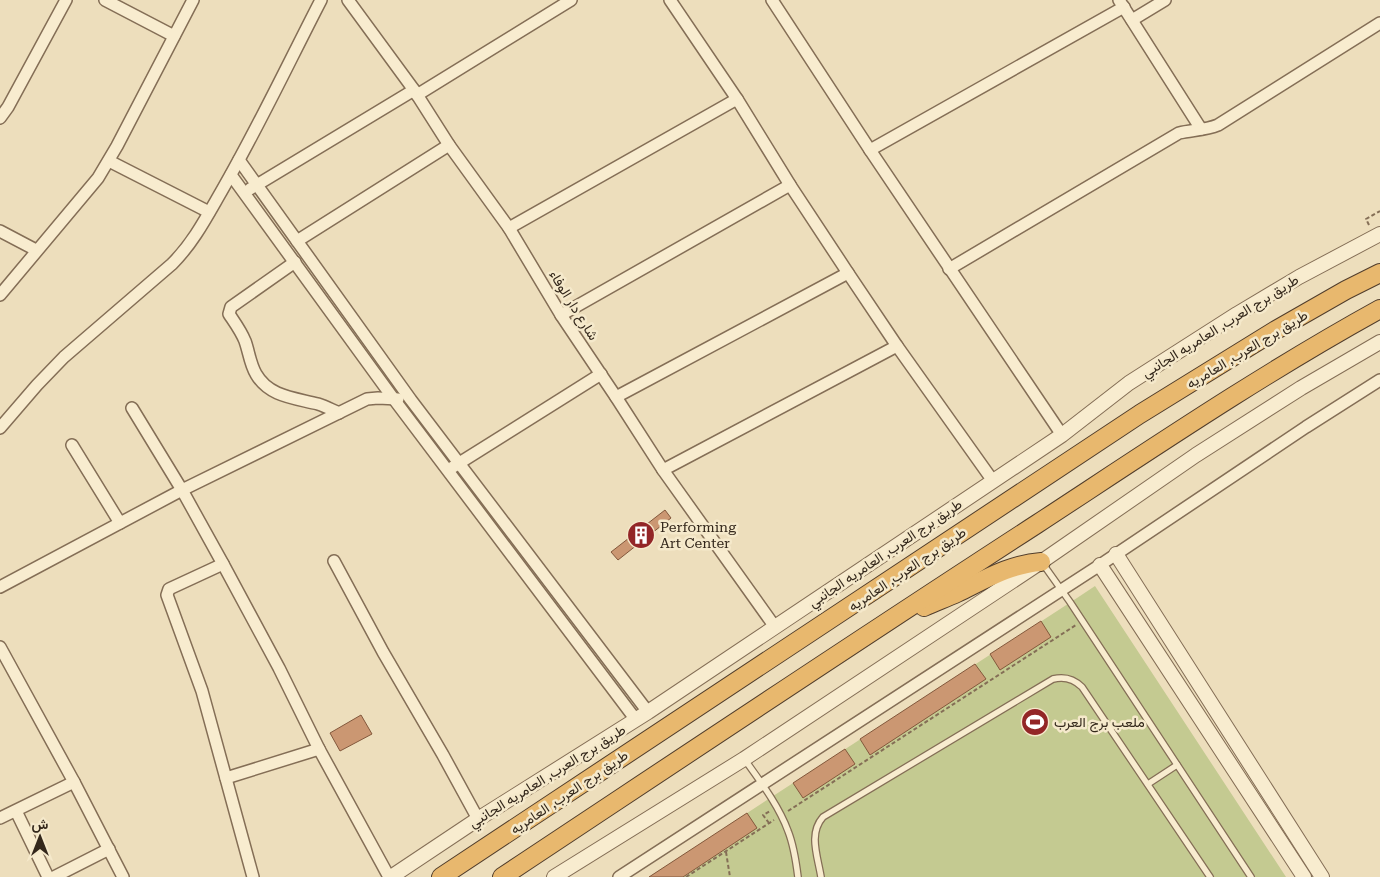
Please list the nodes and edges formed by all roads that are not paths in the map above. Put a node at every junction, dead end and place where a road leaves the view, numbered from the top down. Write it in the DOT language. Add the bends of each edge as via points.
graph roads {
  1 [pos="66,0"];
  2 [pos="105,0"];
  3 [pos="193,0"];
  4 [pos="321,0"];
  5 [pos="348,0"];
  6 [pos="571,0"];
  7 [pos="670,0"];
  8 [pos="772,0"];
  9 [pos="1165,0"];
  10 [pos="553,4"];
  11 [pos="1122,4"];
  12 [pos="1132,20"];
  13 [pos="1380,23"];
  14 [pos="174,36"];
  15 [pos="416,93"];
  16 [pos="737,99"];
  17 [pos="0,118"];
  18 [pos="1201,129"];
  19 [pos="449,144"];
  20 [pos="870,150"];
  21 [pos="239,160"];
  22 [pos="109,161"];
  23 [pos="231,174"];
  24 [pos="256,184"];
  25 [pos="790,185"];
  26 [pos="245,192"];
  27 [pos="209,212"];
  28 [pos="509,228"];
  29 [pos="0,231"];
  30 [pos="1380,234"];
  31 [pos="297,241"];
  32 [pos="36,250"];
  33 [pos="295,262"];
  34 [pos="950,269"];
  35 [pos="1380,273"];
  36 [pos="848,274"];
  37 [pos="0,295"];
  38 [pos="1380,308"];
  39 [pos="561,315"];
  40 [pos="1380,342"];
  41 [pos="897,346"];
  42 [pos="601,374"];
  43 [pos="1380,380"];
  44 [pos="616,397"];
  45 [pos="393,398"];
  46 [pos="411,400"];
  47 [pos="132,408"];
  48 [pos="339,413"];
  49 [pos="0,427"];
  50 [pos="1062,435"];
  51 [pos="72,444"];
  52 [pos="459,463"];
  53 [pos="663,470"];
  54 [pos="448,471"];
  55 [pos="993,481"];
  56 [pos="182,490"];
  57 [pos="120,523"];
  58 [pos="1116,554"];
  59 [pos="334,561"];
  60 [pos="1041,562"];
  61 [pos="223,564"];
  62 [pos="1100,564"];
  63 [pos="0,587"];
  64 [pos="1061,590"];
  65 [pos="895,616"];
  66 [pos="775,626"];
  67 [pos="584,627"];
  68 [pos="573,636"];
  69 [pos="0,648"];
  70 [pos="648,712"];
  71 [pos="636,720"];
  72 [pos="319,749"];
  73 [pos="744,758"];
  74 [pos="1177,765"];
  75 [pos="226,778"];
  76 [pos="74,782"];
  77 [pos="762,784"];
  78 [pos="1148,784"];
  79 [pos="16,811"];
  80 [pos="0,818"];
  81 [pos="478,819"];
  82 [pos="109,849"];
  83 [pos="48,877"];
  84 [pos="54,877"];
  85 [pos="123,877"];
  86 [pos="253,877"];
  87 [pos="390,877"];
  88 [pos="441,877"];
  89 [pos="502,877"];
  90 [pos="554,877"];
  91 [pos="619,877"];
  92 [pos="798,877"];
  93 [pos="821,877"];
  94 [pos="1210,877"];
  95 [pos="1251,877"];
  96 [pos="1304,877"];
  97 [pos="1322,877"];
  1 -- 17 [label="street"];
  2 -- 14 [label="street"];
  3 -- 14 [label="street"];
  4 -- 21 [label="street"];
  5 -- 15 [label="street, شارع دار الوفاء"];
  6 -- 10 [label="street"];
  7 -- 16 [label="street"];
  8 -- 20 [label="street"];
  9 -- 12 [label="street"];
  10 -- 15 [label="street"];
  11 -- 12 [label="street"];
  11 -- 20 [label="street"];
  12 -- 18 [label="street"];
  13 -- 18 [label="street" via="1218,125"];
  14 -- 22 [label="street"];
  15 -- 19 [label="street, شارع دار الوفاء"];
  15 -- 24 [label="street"];
  16 -- 25 [label="street"];
  16 -- 28 [label="street"];
  18 -- 34 [label="street" via="1179,133"];
  19 -- 28 [label="street, شارع دار الوفاء"];
  19 -- 31 [label="street"];
  20 -- 34 [label="street"];
  21 -- 23 [label="street"];
  21 -- 24 [label="street"];
  22 -- 27 [label="street"];
  22 -- 32 [label="street" via="84,196"];
  23 -- 26 [label="street"];
  23 -- 27 [label="street"];
  24 -- 26 [label="street"];
  24 -- 31 [label="street"];
  25 -- 36 [label="street"];
  25 -- 39 [label="street"];
  26 -- 33 [label="street"];
  27 -- 49 [label="street" via="184,253 64,357"];
  28 -- 39 [label="street, شارع دار الوفاء"];
  29 -- 32 [label="street"];
  30 -- 50 [label="street, طريق برج العرب, العامريه الجانبي" via="1237,314 1130,382"];
  31 -- 46 [label="street"];
  32 -- 37 [label="street"];
  33 -- 45 [label="street"];
  33 -- 48 [label="street" via="231,307 229,314 241,331 253,368 263,384 289,398"];
  34 -- 50 [label="street"];
  35 -- 88 [label="highway, طريق برج العرب, العامريه" via="1276,330 1140,414"];
  36 -- 41 [label="street"];
  36 -- 44 [label="street"];
  38 -- 65 [label="highway" via="1209,411"];
  39 -- 42 [label="street, شارع دار الوفاء"];
  40 -- 60 [label="street" via="1196,455"];
  41 -- 53 [label="street"];
  41 -- 55 [label="street"];
  42 -- 44 [label="street, شارع دار الوفاء"];
  42 -- 52 [label="street"];
  43 -- 58 [label="street"];
  44 -- 53 [label="street, شارع دار الوفاء"];
  45 -- 46 [label="street"];
  45 -- 48 [label="street" via="367,399"];
  45 -- 54 [label="street"];
  46 -- 52 [label="street"];
  47 -- 56 [label="street"];
  48 -- 56 [label="street"];
  50 -- 55 [label="street, طريق برج العرب, العامريه الجانبي"];
  51 -- 57 [label="street"];
  52 -- 54 [label="street"];
  52 -- 67 [label="street"];
  53 -- 66 [label="street, شارع دار الوفاء"];
  54 -- 68 [label="street"];
  55 -- 66 [label="street, طريق برج العرب, العامريه الجانبي"];
  56 -- 57 [label="street"];
  56 -- 61 [label="street"];
  57 -- 63 [label="street"];
  58 -- 62 [label="street"];
  58 -- 97 [label="street"];
  59 -- 81 [label="street"];
  60 -- 64 [label="lane"];
  60 -- 65 [label="highway" via="1008,569 944,599"];
  60 -- 73 [label="street"];
  61 -- 72 [label="street"];
  61 -- 75 [label="street" via="169,589 167,596 202,691"];
  62 -- 64 [label="street"];
  62 -- 96 [label="street"];
  64 -- 74 [label="lane"];
  64 -- 77 [label="street"];
  65 -- 89 [label="highway"];
  66 -- 70 [label="street, طريق برج العرب, العامريه الجانبي"];
  67 -- 68 [label="street"];
  67 -- 70 [label="street"];
  68 -- 71 [label="street"];
  69 -- 76 [label="street"];
  70 -- 71 [label="street, طريق برج العرب, العامريه الجانبي"];
  71 -- 81 [label="street, طريق برج العرب, العامريه الجانبي"];
  72 -- 75 [label="street"];
  72 -- 87 [label="street"];
  73 -- 77 [label="lane"];
  73 -- 90 [label="street"];
  74 -- 78 [label="lane"];
  74 -- 95 [label="lane"];
  75 -- 86 [label="street"];
  76 -- 79 [label="street"];
  76 -- 82 [label="street"];
  77 -- 91 [label="street"];
  77 -- 92 [label="lane" via="781,815 792,842"];
  78 -- 93 [label="lane" via="1082,687 1066,678 1053,678 823,818 814,836"];
  78 -- 94 [label="lane"];
  79 -- 80 [label="street"];
  79 -- 83 [label="street"];
  81 -- 87 [label="street, طريق برج العرب, العامريه الجانبي"];
  82 -- 84 [label="street"];
  82 -- 85 [label="street"];
}
